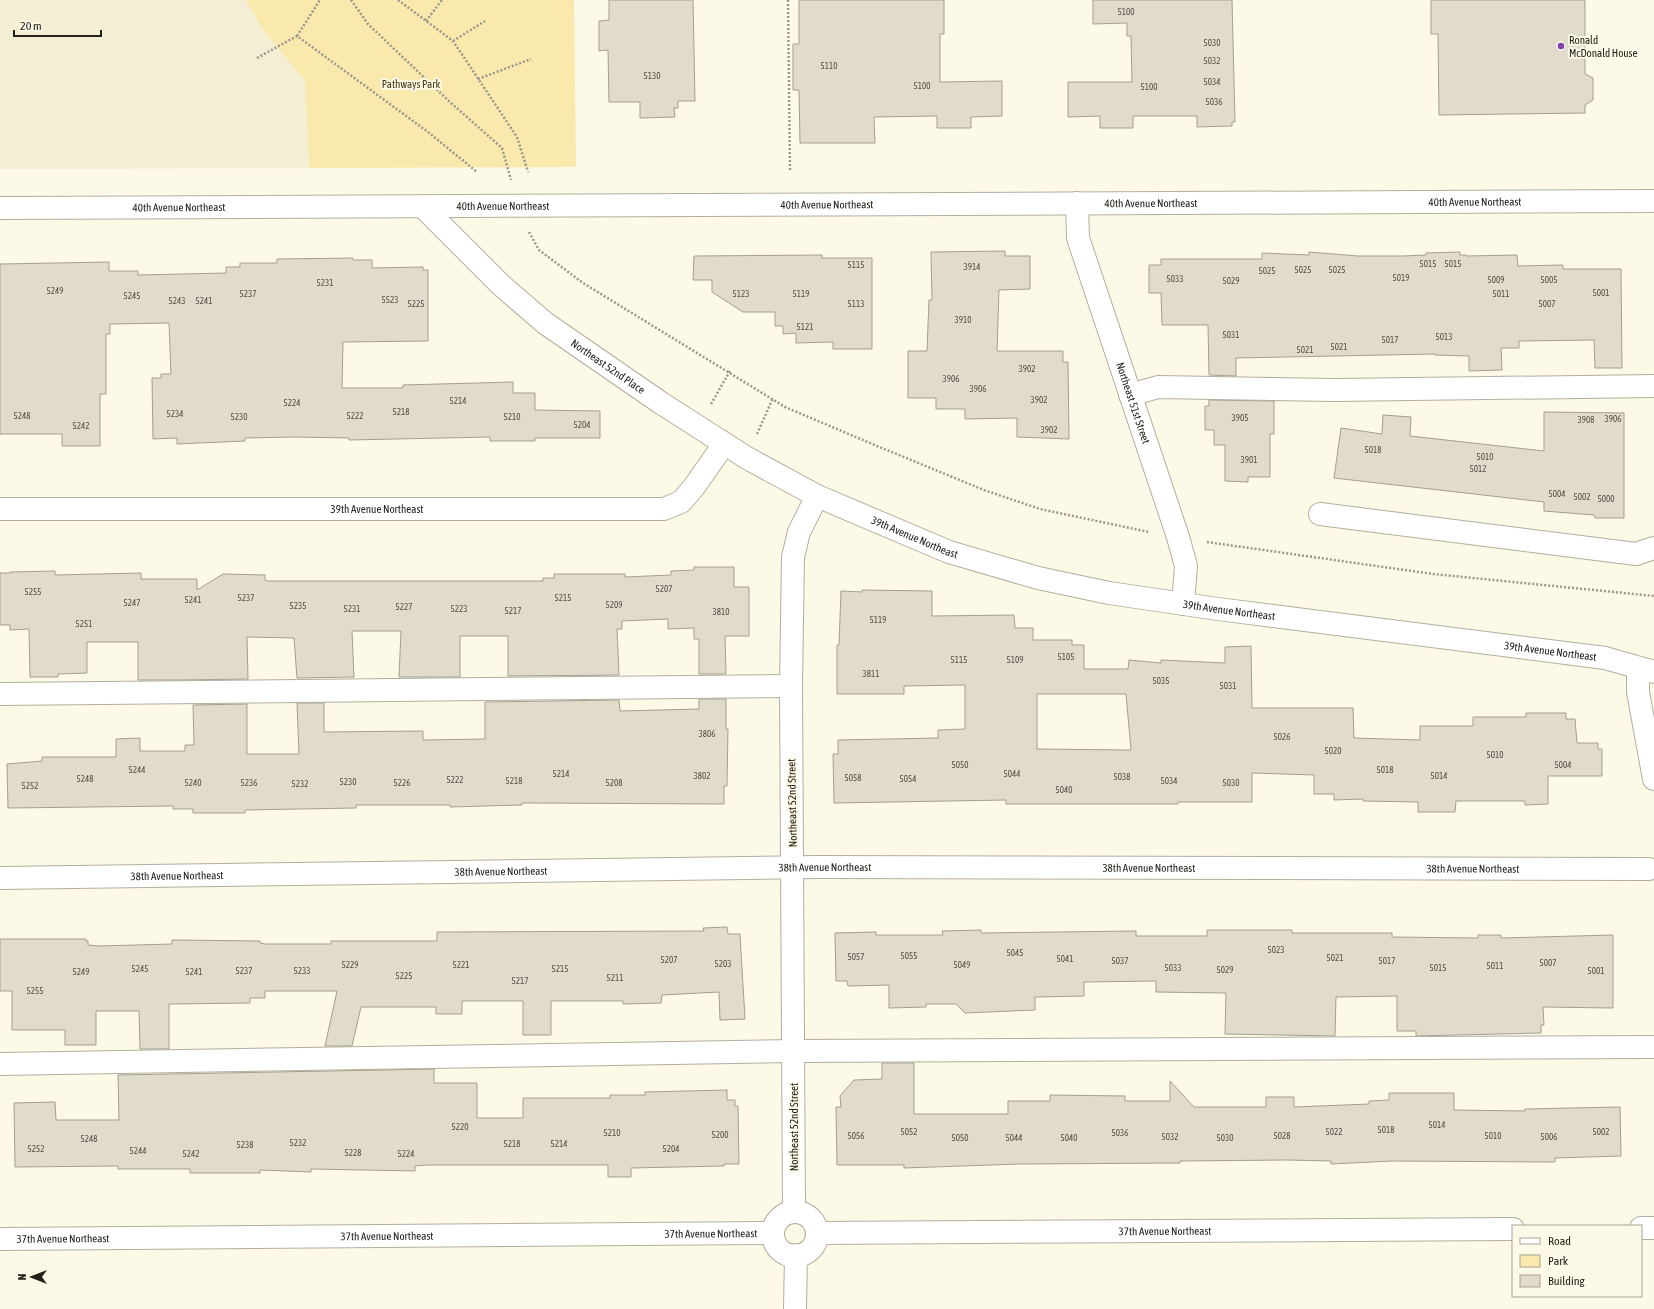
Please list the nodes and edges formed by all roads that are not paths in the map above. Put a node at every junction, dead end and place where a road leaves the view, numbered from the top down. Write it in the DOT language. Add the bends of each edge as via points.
graph roads {
  1 [pos="1654,201"];
  2 [pos="1077,203"];
  3 [pos="423,207"];
  4 [pos="0,208"];
  5 [pos="1654,386"];
  6 [pos="1130,395"];
  7 [pos="724,444"];
  8 [pos="817,496"];
  9 [pos="0,509"];
  10 [pos="1320,514"];
  11 [pos="1654,548"];
  12 [pos="1183,604"];
  13 [pos="1646,670"];
  14 [pos="791,686"];
  15 [pos="0,694"];
  16 [pos="1654,779"];
  17 [pos="793,868"];
  18 [pos="1652,869"];
  19 [pos="0,878"];
  20 [pos="1654,1047"];
  21 [pos="794,1051"];
  22 [pos="0,1064"];
  23 [pos="794,1212"];
  24 [pos="1642,1228"];
  25 [pos="1654,1228"];
  26 [pos="1512,1229"];
  27 [pos="773,1233"];
  28 [pos="817,1233"];
  29 [pos="0,1239"];
  30 [pos="796,1255"];
  31 [pos="795,1309"];
  1 -- 2 [label="street, 40th Avenue Northeast"];
  2 -- 3 [label="street, 40th Avenue Northeast"];
  2 -- 6 [label="street, Northeast 51st Street" via="1078,238"];
  3 -- 4 [label="street, 40th Avenue Northeast"];
  3 -- 7 [label="street, Northeast 52nd Place" via="501,285 545,323"];
  5 -- 6 [label="street" via="1335,390 1158,387"];
  6 -- 12 [label="street, Northeast 51st Street" via="1186,566"];
  7 -- 8 [label="street, Northeast 52nd Place"];
  7 -- 9 [label="street, 39th Avenue Northeast" via="681,502 664,509"];
  8 -- 12 [label="street, 39th Avenue Northeast" via="949,552 1038,578 1109,593"];
  8 -- 14 [label="street, Northeast 52nd Street" via="798,532 793,558"];
  10 -- 11 [label="street" via="1636,554"];
  12 -- 13 [label="street, 39th Avenue Northeast" via="1605,658"];
  13 -- 16 [label="street" via="1638,692"];
  14 -- 15 [label="street"];
  14 -- 17 [label="street, Northeast 52nd Street"];
  17 -- 18 [label="street, 38th Avenue Northeast"];
  17 -- 19 [label="street, 38th Avenue Northeast"];
  17 -- 21 [label="street, Northeast 52nd Street"];
  20 -- 21 [label="street"];
  21 -- 22 [label="street"];
  21 -- 23 [label="street, Northeast 52nd Street"];
  23 -- 27 [label="street" via="780,1217"];
  23 -- 28 [label="street" via="812,1219"];
  24 -- 25 [label="street"];
  26 -- 28 [label="street, 37th Avenue Northeast"];
  27 -- 29 [label="street, 37th Avenue Northeast"];
  27 -- 30 [label="street" via="779,1249"];
  28 -- 30 [label="street" via="812,1247 807,1252"];
  30 -- 31 [label="street"];
}
